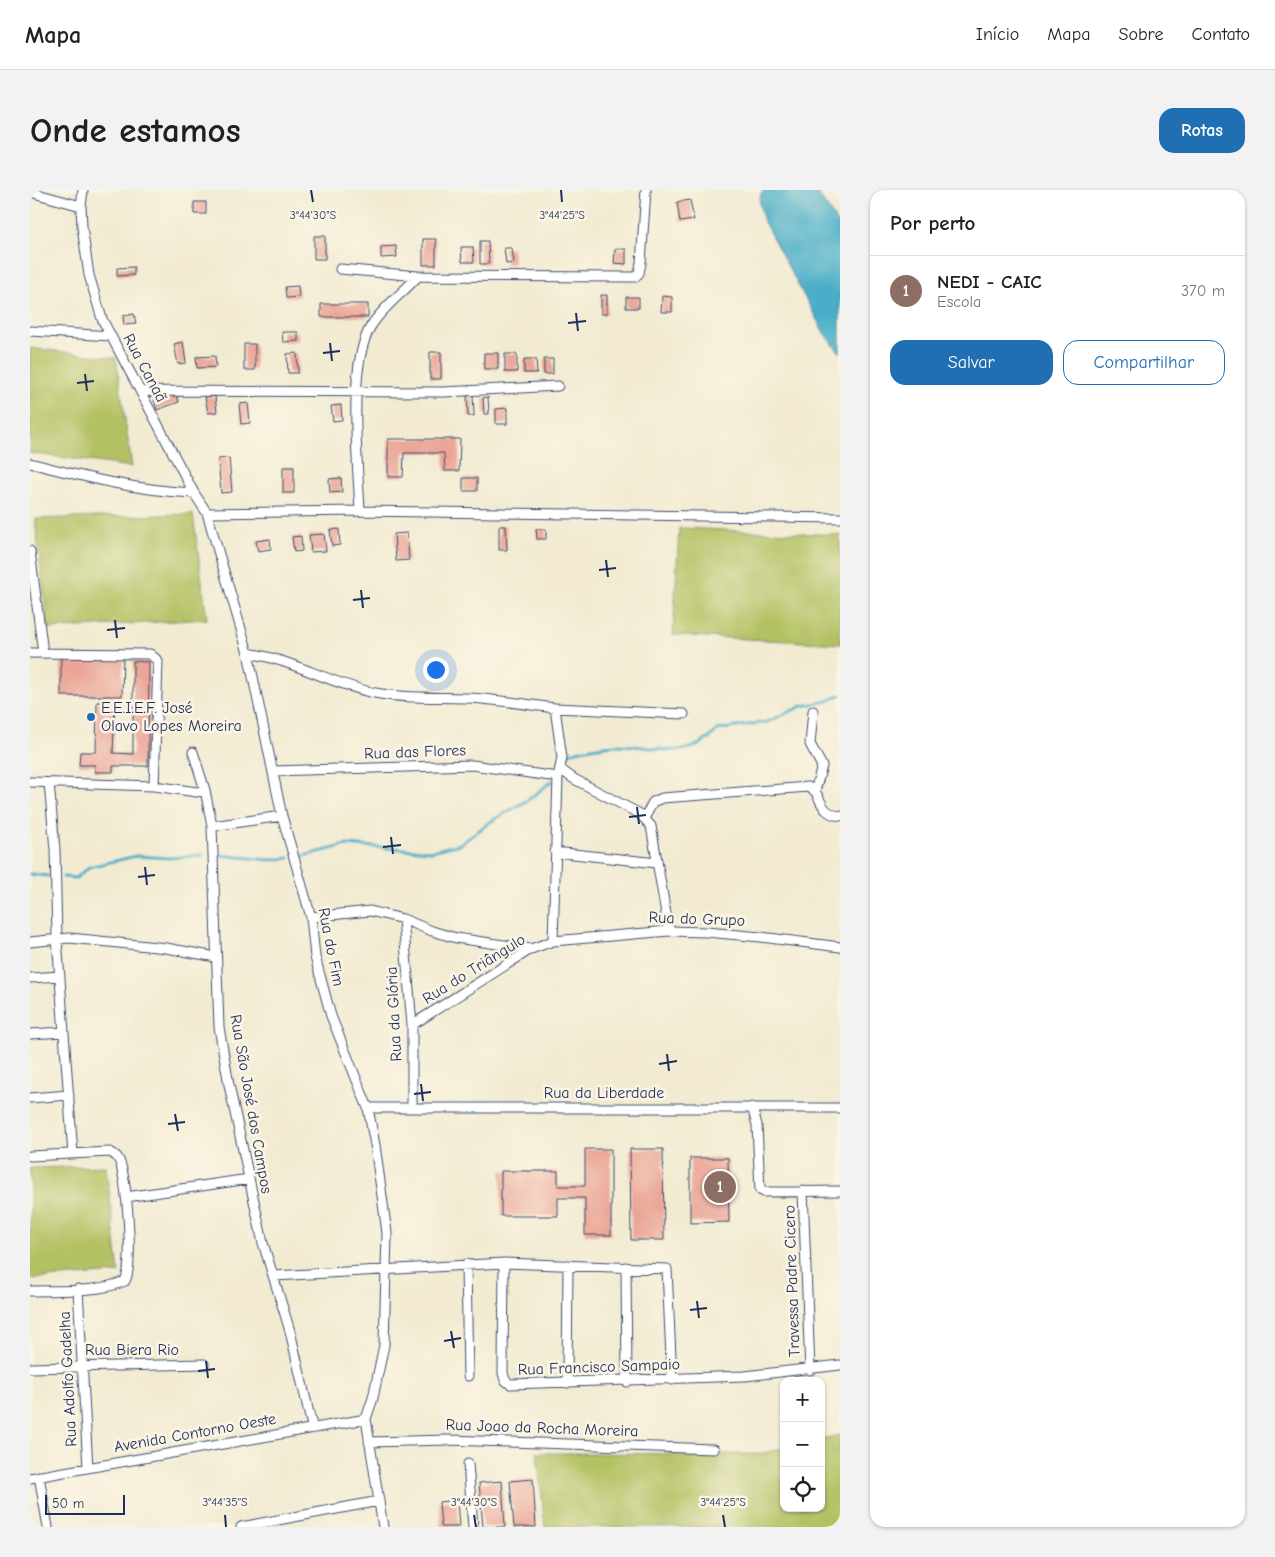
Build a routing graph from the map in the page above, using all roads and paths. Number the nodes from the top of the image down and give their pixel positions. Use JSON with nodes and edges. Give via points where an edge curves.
{"nodes":[{"id":1,"x":83,"y":190,"type":"edge"},
{"id":2,"x":646,"y":190,"type":"edge"},
{"id":3,"x":30,"y":192,"type":"edge"},
{"id":4,"x":81,"y":206,"type":"junction"},
{"id":5,"x":340,"y":269,"type":"dead end"},
{"id":6,"x":418,"y":276,"type":"junction"},
{"id":7,"x":30,"y":331,"type":"edge"},
{"id":8,"x":111,"y":336,"type":"junction"},
{"id":9,"x":558,"y":386,"type":"dead end"},
{"id":10,"x":141,"y":391,"type":"junction"},
{"id":11,"x":356,"y":391,"type":"junction"},
{"id":12,"x":30,"y":463,"type":"edge"},
{"id":13,"x":194,"y":493,"type":"junction"},
{"id":14,"x":360,"y":511,"type":"junction"},
{"id":15,"x":207,"y":513,"type":"junction"},
{"id":16,"x":840,"y":518,"type":"edge"},
{"id":17,"x":30,"y":551,"type":"edge"},
{"id":18,"x":30,"y":653,"type":"edge"},
{"id":19,"x":43,"y":653,"type":"junction"},
{"id":20,"x":248,"y":653,"type":"junction"},
{"id":21,"x":555,"y":708,"type":"junction"},
{"id":22,"x":813,"y":711,"type":"dead end"},
{"id":23,"x":684,"y":714,"type":"dead end"},
{"id":24,"x":193,"y":752,"type":"dead end"},
{"id":25,"x":273,"y":771,"type":"junction"},
{"id":26,"x":559,"y":773,"type":"junction"},
{"id":27,"x":30,"y":782,"type":"edge"},
{"id":28,"x":50,"y":783,"type":"junction"},
{"id":29,"x":154,"y":786,"type":"junction"},
{"id":30,"x":205,"y":790,"type":"junction"},
{"id":31,"x":815,"y":791,"type":"junction"},
{"id":32,"x":282,"y":816,"type":"junction"},
{"id":33,"x":840,"y":816,"type":"edge"},
{"id":34,"x":645,"y":817,"type":"junction"},
{"id":35,"x":212,"y":826,"type":"junction"},
{"id":36,"x":555,"y":852,"type":"junction"},
{"id":37,"x":657,"y":863,"type":"junction"},
{"id":38,"x":311,"y":918,"type":"junction"},
{"id":39,"x":403,"y":919,"type":"junction"},
{"id":40,"x":669,"y":931,"type":"junction"},
{"id":41,"x":58,"y":939,"type":"junction"},
{"id":42,"x":553,"y":941,"type":"junction"},
{"id":43,"x":30,"y":942,"type":"edge"},
{"id":44,"x":840,"y":947,"type":"edge"},
{"id":45,"x":531,"y":949,"type":"junction"},
{"id":46,"x":216,"y":957,"type":"junction"},
{"id":47,"x":60,"y":976,"type":"junction"},
{"id":48,"x":30,"y":978,"type":"edge"},
{"id":49,"x":412,"y":1025,"type":"junction"},
{"id":50,"x":64,"y":1032,"type":"junction"},
{"id":51,"x":30,"y":1034,"type":"edge"},
{"id":52,"x":69,"y":1095,"type":"junction"},
{"id":53,"x":30,"y":1098,"type":"edge"},
{"id":54,"x":368,"y":1108,"type":"junction"},
{"id":55,"x":412,"y":1108,"type":"junction"},
{"id":56,"x":752,"y":1108,"type":"junction"},
{"id":57,"x":840,"y":1108,"type":"edge"},
{"id":58,"x":73,"y":1154,"type":"junction"},
{"id":59,"x":30,"y":1156,"type":"edge"},
{"id":60,"x":249,"y":1179,"type":"junction"},
{"id":61,"x":804,"y":1191,"type":"junction"},
{"id":62,"x":840,"y":1191,"type":"edge"},
{"id":63,"x":126,"y":1197,"type":"junction"},
{"id":64,"x":504,"y":1263,"type":"junction"},
{"id":65,"x":466,"y":1264,"type":"junction"},
{"id":66,"x":568,"y":1265,"type":"junction"},
{"id":67,"x":626,"y":1267,"type":"junction"},
{"id":68,"x":386,"y":1270,"type":"junction"},
{"id":69,"x":274,"y":1276,"type":"junction"},
{"id":70,"x":78,"y":1289,"type":"junction"},
{"id":71,"x":30,"y":1291,"type":"edge"},
{"id":72,"x":204,"y":1364,"type":"dead end"},
{"id":73,"x":81,"y":1365,"type":"junction"},
{"id":74,"x":840,"y":1365,"type":"edge"},
{"id":75,"x":30,"y":1368,"type":"edge"},
{"id":76,"x":810,"y":1370,"type":"junction"},
{"id":77,"x":468,"y":1376,"type":"dead end"},
{"id":78,"x":672,"y":1380,"type":"junction"},
{"id":79,"x":627,"y":1382,"type":"junction"},
{"id":80,"x":567,"y":1383,"type":"junction"},
{"id":81,"x":366,"y":1418,"type":"junction"},
{"id":82,"x":312,"y":1426,"type":"junction"},
{"id":83,"x":369,"y":1442,"type":"junction"},
{"id":84,"x":714,"y":1449,"type":"dead end"},
{"id":85,"x":468,"y":1464,"type":"dead end"},
{"id":86,"x":88,"y":1468,"type":"junction"},
{"id":87,"x":34,"y":1477,"type":"edge"},
{"id":88,"x":379,"y":1501,"type":"junction"},
{"id":89,"x":48,"y":1527,"type":"edge"},
{"id":90,"x":241,"y":1527,"type":"edge"},
{"id":91,"x":383,"y":1527,"type":"edge"},
{"id":92,"x":473,"y":1527,"type":"edge"}],
"edges":[{"from":1,"to":4,"type":"street","name":"Rua Canaã"},
{"from":2,"to":6,"type":"street","via":[[641,263],[639,274],[634,277]]},
{"from":3,"to":4,"type":"street"},
{"from":4,"to":8,"type":"street","name":"Rua Canaã","via":[[89,275]]},
{"from":5,"to":6,"type":"street"},
{"from":6,"to":11,"type":"street","via":[[370,328]]},
{"from":7,"to":8,"type":"street"},
{"from":8,"to":10,"type":"street","name":"Rua Canaã"},
{"from":9,"to":11,"type":"street","via":[[444,392]]},
{"from":10,"to":11,"type":"street"},
{"from":10,"to":13,"type":"street","name":"Rua Canaã"},
{"from":11,"to":14,"type":"street"},
{"from":12,"to":13,"type":"street","via":[[146,488]]},
{"from":13,"to":15,"type":"street","name":"Rua Canaã"},
{"from":14,"to":15,"type":"street"},
{"from":14,"to":16,"type":"street"},
{"from":15,"to":20,"type":"street","name":"Rua do Fim"},
{"from":17,"to":19,"type":"street"},
{"from":18,"to":19,"type":"street"},
{"from":19,"to":29,"type":"street","via":[[150,654],[155,657],[158,661]]},
{"from":20,"to":21,"type":"street","via":[[277,658],[348,687],[378,694],[428,699],[481,699]]},
{"from":20,"to":25,"type":"street","name":"Rua do Fim"},
{"from":21,"to":23,"type":"street"},
{"from":21,"to":26,"type":"street","via":[[562,758]]},
{"from":22,"to":31,"type":"street","via":[[810,744],[822,766]]},
{"from":24,"to":30,"type":"street","name":"Rua São José dos Campos"},
{"from":25,"to":26,"type":"street","name":"Rua das Flores","via":[[472,765]]},
{"from":25,"to":32,"type":"street","name":"Rua do Fim"},
{"from":26,"to":34,"type":"street"},
{"from":26,"to":36,"type":"street"},
{"from":27,"to":28,"type":"street"},
{"from":28,"to":29,"type":"street"},
{"from":28,"to":41,"type":"street"},
{"from":29,"to":30,"type":"street","via":[[197,792]]},
{"from":30,"to":35,"type":"street","name":"Rua São José dos Campos"},
{"from":31,"to":33,"type":"street","via":[[823,809]]},
{"from":31,"to":34,"type":"street","via":[[808,787],[662,798],[653,802]]},
{"from":32,"to":35,"type":"street"},
{"from":32,"to":38,"type":"street","name":"Rua do Fim"},
{"from":34,"to":37,"type":"street","via":[[651,826]]},
{"from":35,"to":46,"type":"street","name":"Rua São José dos Campos"},
{"from":36,"to":37,"type":"street"},
{"from":36,"to":42,"type":"street"},
{"from":37,"to":40,"type":"street"},
{"from":38,"to":39,"type":"street","via":[[370,911]]},
{"from":38,"to":54,"type":"street","name":"Rua do Fim","via":[[315,956],[331,1016]]},
{"from":39,"to":45,"type":"street","via":[[456,938]]},
{"from":39,"to":49,"type":"street","name":"Rua da Glória"},
{"from":40,"to":42,"type":"street","name":"Rua do Grupo"},
{"from":40,"to":44,"type":"street","name":"Rua do Grupo","via":[[761,937]]},
{"from":41,"to":43,"type":"street"},
{"from":41,"to":46,"type":"street","via":[[99,941]]},
{"from":41,"to":47,"type":"street"},
{"from":42,"to":45,"type":"street","name":"Rua do Triângulo"},
{"from":45,"to":49,"type":"street","name":"Rua do Triângulo"},
{"from":46,"to":60,"type":"street","name":"Rua São José dos Campos","via":[[219,1027]]},
{"from":47,"to":48,"type":"street"},
{"from":47,"to":50,"type":"street"},
{"from":49,"to":55,"type":"street","name":"Rua da Glória"},
{"from":50,"to":51,"type":"street"},
{"from":50,"to":52,"type":"street"},
{"from":52,"to":53,"type":"street"},
{"from":52,"to":58,"type":"street"},
{"from":54,"to":55,"type":"street","name":"Rua da Liberdade"},
{"from":54,"to":68,"type":"street","name":"Rua do Fim","via":[[387,1233]]},
{"from":55,"to":56,"type":"street","name":"Rua da Liberdade"},
{"from":56,"to":57,"type":"street","name":"Rua da Liberdade"},
{"from":56,"to":61,"type":"street","via":[[757,1125],[760,1190]]},
{"from":58,"to":59,"type":"street"},
{"from":58,"to":63,"type":"street","via":[[110,1152],[118,1158]]},
{"from":60,"to":63,"type":"street"},
{"from":60,"to":69,"type":"street","name":"Rua São José dos Campos"},
{"from":61,"to":62,"type":"street"},
{"from":61,"to":76,"type":"street","name":"Travessa Padre Cicero"},
{"from":63,"to":70,"type":"street","via":[[130,1266],[125,1281]]},
{"from":64,"to":65,"type":"street"},
{"from":64,"to":66,"type":"street"},
{"from":64,"to":80,"type":"street","name":"Rua Francisco Sampaio","via":[[505,1380],[510,1384]]},
{"from":65,"to":68,"type":"street"},
{"from":65,"to":77,"type":"street"},
{"from":66,"to":67,"type":"street"},
{"from":66,"to":80,"type":"street"},
{"from":67,"to":78,"type":"street","via":[[667,1269]]},
{"from":67,"to":79,"type":"street"},
{"from":68,"to":69,"type":"street"},
{"from":68,"to":81,"type":"street","name":"Rua do Fim","via":[[384,1344]]},
{"from":69,"to":82,"type":"street","name":"Rua São José dos Campos"},
{"from":70,"to":71,"type":"street"},
{"from":70,"to":73,"type":"street","name":"Rua Adolfo Gadelha"},
{"from":72,"to":73,"type":"street","name":"Rua Biera Rio"},
{"from":73,"to":75,"type":"street","name":"Rua Biera Rio"},
{"from":73,"to":86,"type":"street","name":"Rua Adolfo Gadelha"},
{"from":74,"to":76,"type":"street","name":"Rua Francisco Sampaio"},
{"from":76,"to":78,"type":"street","name":"Rua Francisco Sampaio"},
{"from":78,"to":79,"type":"street","name":"Rua Francisco Sampaio"},
{"from":79,"to":80,"type":"street","name":"Rua Francisco Sampaio"},
{"from":81,"to":82,"type":"street","name":"Avenida Contorno Oeste"},
{"from":81,"to":83,"type":"street"},
{"from":82,"to":86,"type":"street","name":"Avenida Contorno Oeste"},
{"from":83,"to":84,"type":"street","name":"Rua Joao da Rocha Moreira","via":[[448,1440]]},
{"from":83,"to":88,"type":"street"},
{"from":85,"to":92,"type":"street"},
{"from":86,"to":87,"type":"street","name":"Avenida Contorno Oeste"},
{"from":87,"to":89,"type":"street"},
{"from":88,"to":90,"type":"street"},
{"from":88,"to":91,"type":"street"}]}
